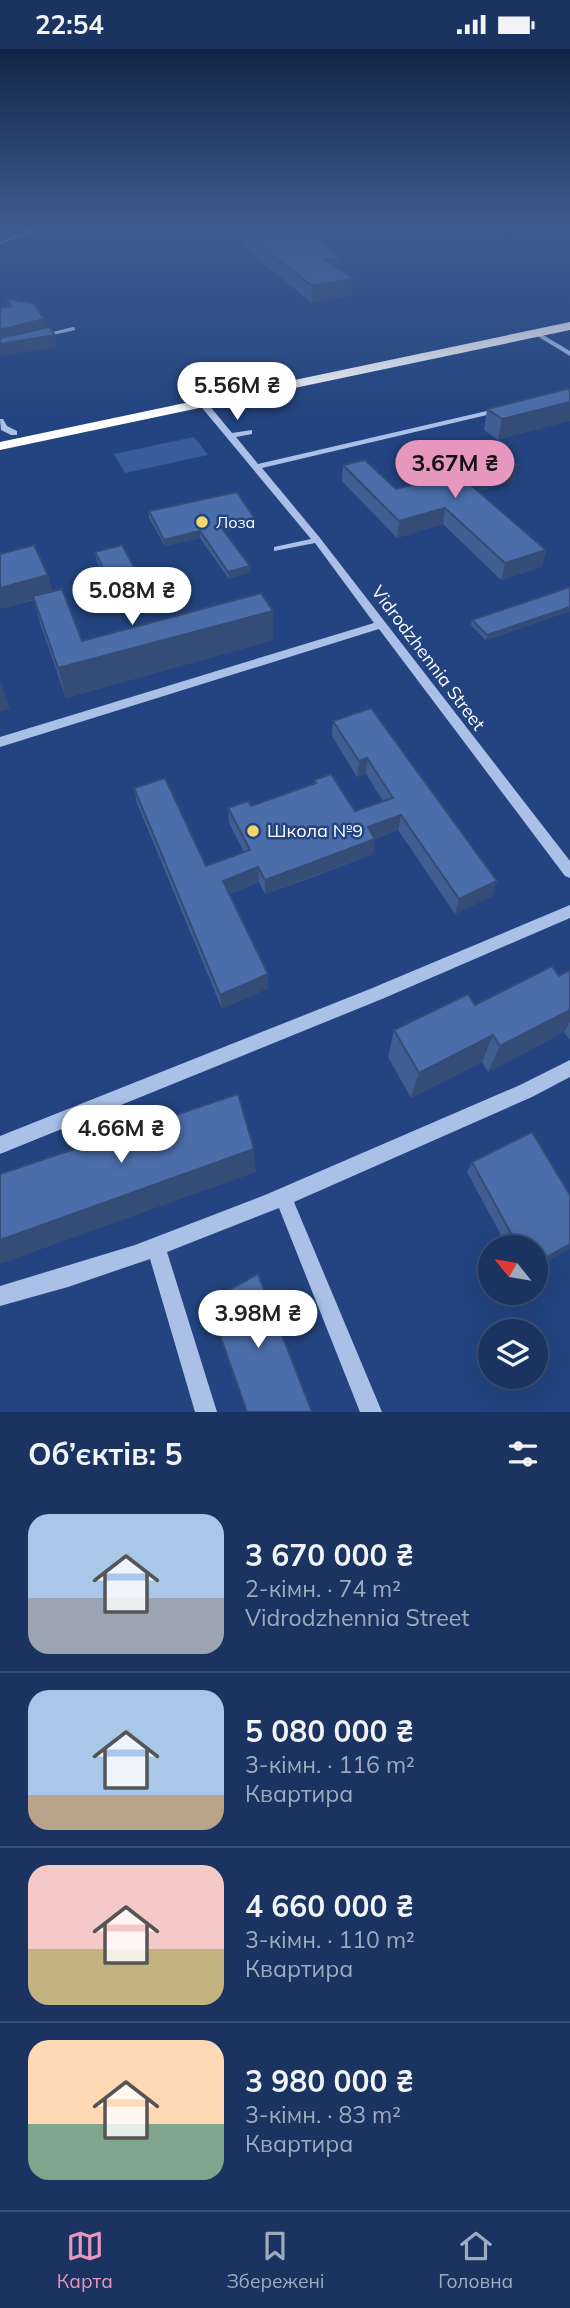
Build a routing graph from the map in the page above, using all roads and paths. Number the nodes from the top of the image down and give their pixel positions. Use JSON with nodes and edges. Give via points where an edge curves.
{"nodes":[{"id":1,"x":570,"y":318,"type":"edge"},
{"id":2,"x":570,"y":326,"type":"edge"},
{"id":3,"x":73,"y":328,"type":"dead end"},
{"id":4,"x":536,"y":333,"type":"junction"},
{"id":5,"x":29,"y":339,"type":"edge"},
{"id":6,"x":570,"y":354,"type":"edge"},
{"id":7,"x":199,"y":399,"type":"junction"},
{"id":8,"x":518,"y":405,"type":"edge"},
{"id":9,"x":0,"y":421,"type":"edge"},
{"id":10,"x":248,"y":432,"type":"dead end"},
{"id":11,"x":7,"y":435,"type":"edge"},
{"id":12,"x":230,"y":436,"type":"junction"},
{"id":13,"x":0,"y":446,"type":"edge"},
{"id":14,"x":256,"y":467,"type":"junction"},
{"id":15,"x":317,"y":540,"type":"junction"},
{"id":16,"x":277,"y":549,"type":"dead end"},
{"id":17,"x":380,"y":625,"type":"junction"},
{"id":18,"x":0,"y":741,"type":"edge"},
{"id":19,"x":570,"y":872,"type":"edge"},
{"id":20,"x":570,"y":911,"type":"edge"},
{"id":21,"x":570,"y":1068,"type":"edge"},
{"id":22,"x":0,"y":1145,"type":"edge"},
{"id":23,"x":283,"y":1196,"type":"junction"},
{"id":24,"x":156,"y":1246,"type":"junction"},
{"id":25,"x":0,"y":1296,"type":"edge"},
{"id":26,"x":206,"y":1412,"type":"edge"},
{"id":27,"x":371,"y":1412,"type":"edge"}],
"edges":[{"from":1,"to":7,"type":"highway"},
{"from":2,"to":4,"type":"highway"},
{"from":3,"to":5,"type":"street"},
{"from":4,"to":6,"type":"street"},
{"from":4,"to":7,"type":"highway"},
{"from":7,"to":11,"type":"highway"},
{"from":7,"to":12,"type":"street","name":"Vidrodzhennia Street"},
{"from":7,"to":13,"type":"highway"},
{"from":8,"to":14,"type":"street"},
{"from":9,"to":11,"type":"street"},
{"from":10,"to":12,"type":"street"},
{"from":12,"to":14,"type":"street","name":"Vidrodzhennia Street"},
{"from":14,"to":15,"type":"street","name":"Vidrodzhennia Street"},
{"from":15,"to":16,"type":"street"},
{"from":15,"to":17,"type":"street","name":"Vidrodzhennia Street"},
{"from":17,"to":18,"type":"street"},
{"from":17,"to":19,"type":"street","name":"Vidrodzhennia Street"},
{"from":20,"to":22,"type":"street"},
{"from":21,"to":23,"type":"street"},
{"from":23,"to":24,"type":"street"},
{"from":23,"to":27,"type":"street"},
{"from":24,"to":25,"type":"street"},
{"from":24,"to":26,"type":"street"}]}
